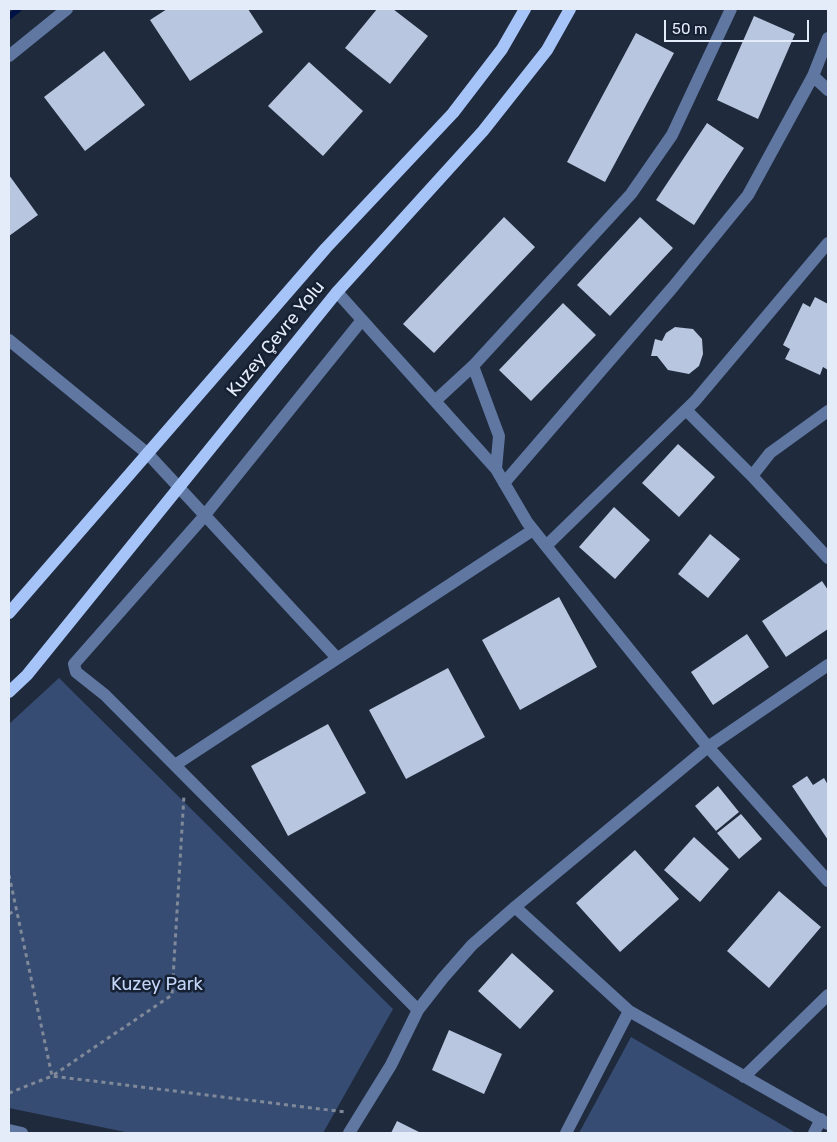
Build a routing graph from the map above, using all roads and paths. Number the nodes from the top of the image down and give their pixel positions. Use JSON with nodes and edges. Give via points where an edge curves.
{"nodes":[{"id":1,"x":67,"y":9,"type":"edge"},
{"id":2,"x":526,"y":9,"type":"edge"},
{"id":3,"x":570,"y":9,"type":"edge"},
{"id":4,"x":731,"y":9,"type":"edge"},
{"id":5,"x":828,"y":38,"type":"edge"},
{"id":6,"x":9,"y":56,"type":"edge"},
{"id":7,"x":813,"y":76,"type":"junction"},
{"id":8,"x":828,"y":90,"type":"edge"},
{"id":9,"x":828,"y":243,"type":"edge"},
{"id":10,"x":337,"y":292,"type":"junction"},
{"id":11,"x":362,"y":320,"type":"junction"},
{"id":12,"x":9,"y":340,"type":"edge"},
{"id":13,"x":473,"y":366,"type":"junction"},
{"id":14,"x":435,"y":401,"type":"junction"},
{"id":15,"x":686,"y":410,"type":"junction"},
{"id":16,"x":828,"y":411,"type":"edge"},
{"id":17,"x":148,"y":454,"type":"junction"},
{"id":18,"x":496,"y":469,"type":"junction"},
{"id":19,"x":752,"y":476,"type":"junction"},
{"id":20,"x":504,"y":483,"type":"junction"},
{"id":21,"x":180,"y":486,"type":"junction"},
{"id":22,"x":206,"y":514,"type":"junction"},
{"id":23,"x":533,"y":530,"type":"junction"},
{"id":24,"x":546,"y":546,"type":"junction"},
{"id":25,"x":828,"y":558,"type":"edge"},
{"id":26,"x":9,"y":613,"type":"edge"},
{"id":27,"x":337,"y":658,"type":"junction"},
{"id":28,"x":828,"y":665,"type":"edge"},
{"id":29,"x":9,"y":692,"type":"edge"},
{"id":30,"x":708,"y":747,"type":"junction"},
{"id":31,"x":175,"y":764,"type":"junction"},
{"id":32,"x":185,"y":775,"type":"junction"},
{"id":33,"x":9,"y":874,"type":"edge"},
{"id":34,"x":828,"y":881,"type":"edge"},
{"id":35,"x":515,"y":907,"type":"junction"},
{"id":36,"x":16,"y":910,"type":"junction"},
{"id":37,"x":9,"y":914,"type":"edge"},
{"id":38,"x":828,"y":995,"type":"edge"},
{"id":39,"x":418,"y":1010,"type":"junction"},
{"id":40,"x":629,"y":1011,"type":"junction"},
{"id":41,"x":52,"y":1076,"type":"junction"},
{"id":42,"x":744,"y":1077,"type":"junction"},
{"id":43,"x":9,"y":1093,"type":"edge"},
{"id":44,"x":361,"y":1114,"type":"junction"},
{"id":45,"x":824,"y":1121,"type":"edge"},
{"id":46,"x":9,"y":1130,"type":"edge"},
{"id":47,"x":22,"y":1133,"type":"edge"},
{"id":48,"x":349,"y":1133,"type":"edge"},
{"id":49,"x":566,"y":1133,"type":"edge"},
{"id":50,"x":814,"y":1133,"type":"edge"}],
"edges":[{"from":1,"to":6,"type":"street"},
{"from":2,"to":17,"type":"main road","name":"Kuzey Çevre Yolu","via":[[502,49],[453,113],[326,248]]},
{"from":3,"to":10,"type":"main road","name":"Kuzey Çevre Yolu","via":[[547,50],[483,131]]},
{"from":4,"to":13,"type":"street","via":[[672,136],[630,194]]},
{"from":5,"to":7,"type":"street"},
{"from":7,"to":8,"type":"street"},
{"from":7,"to":20,"type":"street","via":[[748,195],[674,287]]},
{"from":9,"to":15,"type":"street"},
{"from":10,"to":11,"type":"street"},
{"from":10,"to":21,"type":"main road","name":"Kuzey Çevre Yolu"},
{"from":11,"to":14,"type":"street"},
{"from":11,"to":22,"type":"street"},
{"from":12,"to":17,"type":"street"},
{"from":13,"to":14,"type":"street"},
{"from":13,"to":18,"type":"street","via":[[499,436]]},
{"from":14,"to":18,"type":"street"},
{"from":15,"to":19,"type":"street"},
{"from":15,"to":24,"type":"street"},
{"from":16,"to":19,"type":"street","via":[[770,453]]},
{"from":17,"to":21,"type":"street"},
{"from":17,"to":26,"type":"main road","name":"Kuzey Çevre Yolu"},
{"from":18,"to":20,"type":"street"},
{"from":19,"to":25,"type":"street"},
{"from":20,"to":23,"type":"street"},
{"from":21,"to":22,"type":"street"},
{"from":21,"to":29,"type":"main road","name":"Kuzey Çevre Yolu","via":[[27,675]]},
{"from":22,"to":27,"type":"street"},
{"from":22,"to":31,"type":"street","via":[[74,664],[76,672],[105,695]]},
{"from":23,"to":24,"type":"street"},
{"from":23,"to":27,"type":"street"},
{"from":24,"to":30,"type":"street"},
{"from":27,"to":31,"type":"street"},
{"from":28,"to":30,"type":"street"},
{"from":30,"to":34,"type":"street"},
{"from":30,"to":35,"type":"street"},
{"from":31,"to":32,"type":"street"},
{"from":32,"to":39,"type":"street"},
{"from":32,"to":41,"type":"path","via":[[172,995]]},
{"from":33,"to":36,"type":"path"},
{"from":35,"to":39,"type":"street","via":[[472,945]]},
{"from":35,"to":40,"type":"street"},
{"from":36,"to":37,"type":"path"},
{"from":36,"to":41,"type":"path"},
{"from":38,"to":42,"type":"street"},
{"from":39,"to":44,"type":"street"},
{"from":40,"to":42,"type":"street"},
{"from":40,"to":49,"type":"street"},
{"from":41,"to":43,"type":"path"},
{"from":41,"to":44,"type":"path"},
{"from":42,"to":45,"type":"street"},
{"from":44,"to":48,"type":"street"},
{"from":45,"to":50,"type":"street"},
{"from":46,"to":47,"type":"street"}]}
